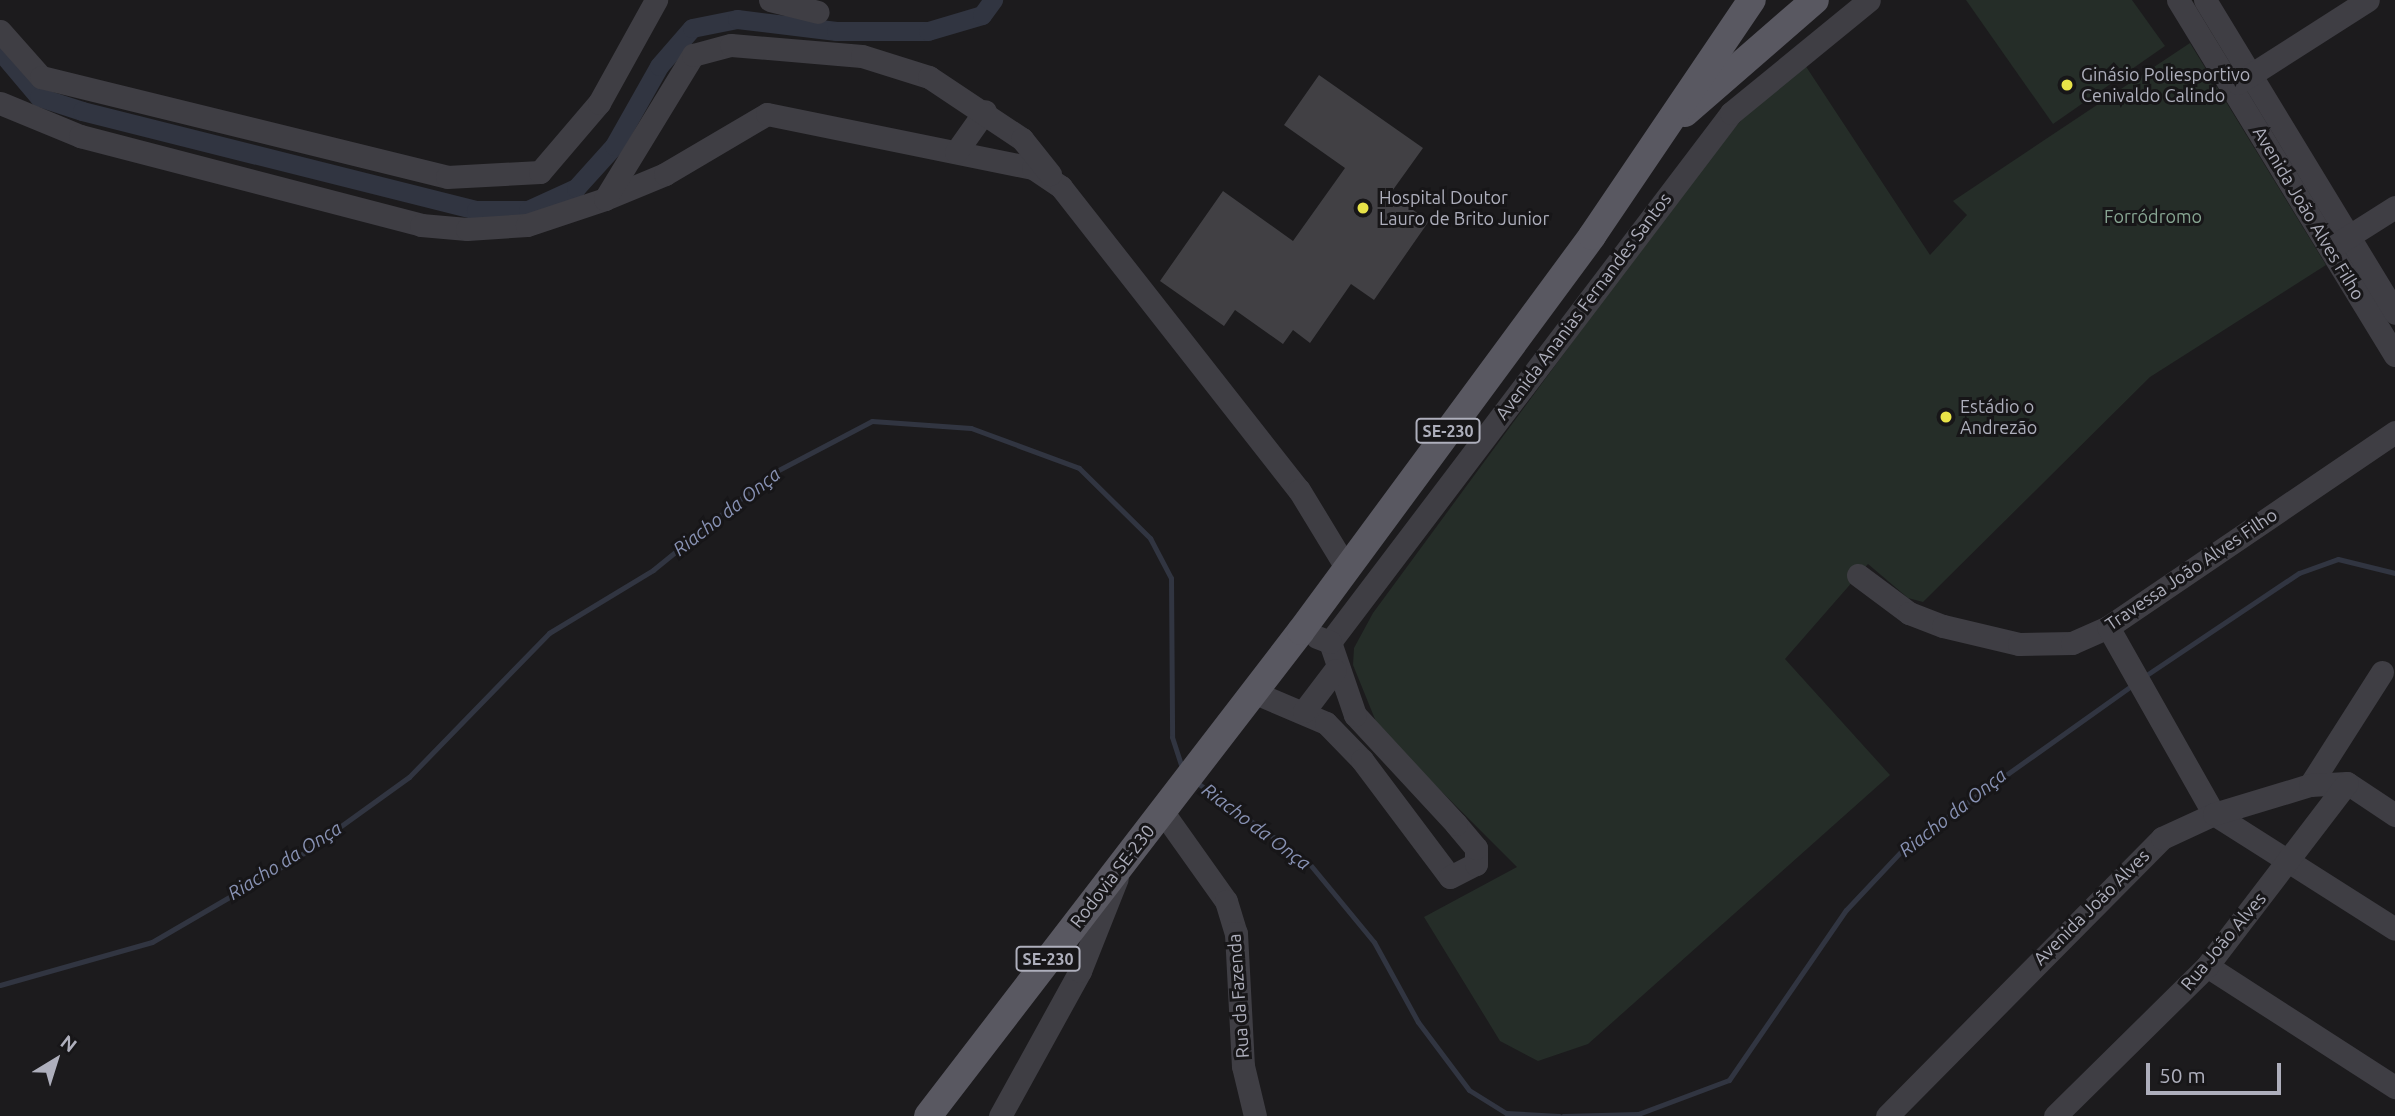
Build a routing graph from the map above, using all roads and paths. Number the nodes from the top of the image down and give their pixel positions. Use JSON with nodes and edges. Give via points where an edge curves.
{"nodes":[{"id":1,"x":656,"y":0,"type":"edge"},
{"id":2,"x":770,"y":0,"type":"edge"},
{"id":3,"x":1752,"y":0,"type":"edge"},
{"id":4,"x":1815,"y":0,"type":"edge"},
{"id":5,"x":1869,"y":0,"type":"edge"},
{"id":6,"x":2178,"y":0,"type":"edge"},
{"id":7,"x":2205,"y":0,"type":"edge"},
{"id":8,"x":2368,"y":0,"type":"edge"},
{"id":9,"x":818,"y":12,"type":"dead end"},
{"id":10,"x":0,"y":31,"type":"edge"},
{"id":11,"x":2241,"y":81,"type":"junction"},
{"id":12,"x":1718,"y":87,"type":"junction"},
{"id":13,"x":0,"y":103,"type":"edge"},
{"id":14,"x":985,"y":111,"type":"junction"},
{"id":15,"x":1731,"y":113,"type":"junction"},
{"id":16,"x":1666,"y":128,"type":"junction"},
{"id":17,"x":956,"y":152,"type":"junction"},
{"id":18,"x":1061,"y":187,"type":"junction"},
{"id":19,"x":605,"y":199,"type":"junction"},
{"id":20,"x":2395,"y":207,"type":"edge"},
{"id":21,"x":2339,"y":242,"type":"junction"},
{"id":22,"x":2395,"y":313,"type":"edge"},
{"id":23,"x":2395,"y":355,"type":"edge"},
{"id":24,"x":2395,"y":432,"type":"edge"},
{"id":25,"x":1347,"y":569,"type":"junction"},
{"id":26,"x":1858,"y":575,"type":"dead end"},
{"id":27,"x":2108,"y":627,"type":"junction"},
{"id":28,"x":1301,"y":631,"type":"junction"},
{"id":29,"x":1330,"y":642,"type":"junction"},
{"id":30,"x":1335,"y":670,"type":"junction"},
{"id":31,"x":2382,"y":672,"type":"dead end"},
{"id":32,"x":1253,"y":692,"type":"junction"},
{"id":33,"x":1304,"y":711,"type":"junction"},
{"id":34,"x":2347,"y":783,"type":"junction"},
{"id":35,"x":2310,"y":785,"type":"junction"},
{"id":36,"x":1165,"y":806,"type":"junction"},
{"id":37,"x":2214,"y":814,"type":"junction"},
{"id":38,"x":2395,"y":815,"type":"edge"},
{"id":39,"x":2289,"y":860,"type":"junction"},
{"id":40,"x":1123,"y":862,"type":"junction"},
{"id":41,"x":2395,"y":929,"type":"edge"},
{"id":42,"x":2207,"y":965,"type":"junction"},
{"id":43,"x":2395,"y":1087,"type":"edge"},
{"id":44,"x":928,"y":1116,"type":"edge"},
{"id":45,"x":1000,"y":1116,"type":"edge"},
{"id":46,"x":1255,"y":1116,"type":"edge"},
{"id":47,"x":1886,"y":1116,"type":"edge"},
{"id":48,"x":2055,"y":1116,"type":"edge"}],
"edges":[{"from":1,"to":10,"type":"street","via":[[599,103],[540,172],[447,177],[41,77]]},
{"from":2,"to":9,"type":"street"},
{"from":3,"to":16,"type":"main road","number":"SE-230"},
{"from":4,"to":12,"type":"main road","number":"SE-230"},
{"from":5,"to":15,"type":"street","name":"Avenida Ananias Fernandes Santos"},
{"from":6,"to":11,"type":"street","name":"Avenida João Alves Filho"},
{"from":7,"to":11,"type":"street","name":"Avenida João Alves Filho"},
{"from":8,"to":11,"type":"street"},
{"from":11,"to":21,"type":"street","name":"Avenida João Alves Filho"},
{"from":12,"to":15,"type":"street"},
{"from":12,"to":16,"type":"main road","number":"SE-230"},
{"from":13,"to":19,"type":"street","via":[[58,129],[421,225],[527,225]]},
{"from":14,"to":17,"type":"street"},
{"from":14,"to":18,"type":"street","via":[[1022,139]]},
{"from":14,"to":19,"type":"street","via":[[929,77],[862,56],[708,48],[675,78]]},
{"from":15,"to":29,"type":"street","name":"Avenida Ananias Fernandes Santos"},
{"from":16,"to":25,"type":"main road","number":"SE-230"},
{"from":17,"to":18,"type":"street","via":[[1033,168]]},
{"from":17,"to":19,"type":"street","via":[[767,114],[665,174]]},
{"from":18,"to":25,"type":"street","via":[[1299,490]]},
{"from":20,"to":21,"type":"street"},
{"from":21,"to":22,"type":"street","name":"Avenida João Alves Filho"},
{"from":21,"to":23,"type":"street","name":"Avenida João Alves Filho"},
{"from":24,"to":27,"type":"street","name":"Travessa João Alves Filho"},
{"from":25,"to":28,"type":"main road","number":"SE-230"},
{"from":26,"to":27,"type":"street","name":"Travessa João Alves Filho","via":[[1909,613],[2019,644],[2072,643]]},
{"from":27,"to":37,"type":"street"},
{"from":28,"to":29,"type":"street"},
{"from":28,"to":32,"type":"main road","number":"SE-230"},
{"from":29,"to":30,"type":"street"},
{"from":30,"to":33,"type":"street"},
{"from":30,"to":33,"type":"street","via":[[1355,715],[1476,848],[1476,864],[1457,876],[1443,872],[1362,760]]},
{"from":31,"to":35,"type":"street"},
{"from":32,"to":33,"type":"street"},
{"from":32,"to":36,"type":"main road","number":"SE-230"},
{"from":34,"to":35,"type":"street","name":"Avenida João Alves"},
{"from":34,"to":38,"type":"street"},
{"from":34,"to":39,"type":"street","name":"Rua João Alves"},
{"from":35,"to":37,"type":"street","name":"Avenida João Alves"},
{"from":36,"to":40,"type":"main road","name":"Rodovia SE-230","number":"SE-230"},
{"from":36,"to":46,"type":"street","name":"Rua da Fazenda","via":[[1226,901],[1236,933],[1243,1066]]},
{"from":37,"to":39,"type":"street"},
{"from":37,"to":47,"type":"street","name":"Avenida João Alves","via":[[2162,838],[2135,860]]},
{"from":39,"to":41,"type":"street"},
{"from":39,"to":42,"type":"street","name":"Rua João Alves"},
{"from":40,"to":44,"type":"main road","name":"Rodovia SE-230","number":"SE-230"},
{"from":40,"to":45,"type":"street","via":[[1080,971]]},
{"from":42,"to":43,"type":"street"},
{"from":42,"to":48,"type":"street","name":"Rua João Alves"}]}
